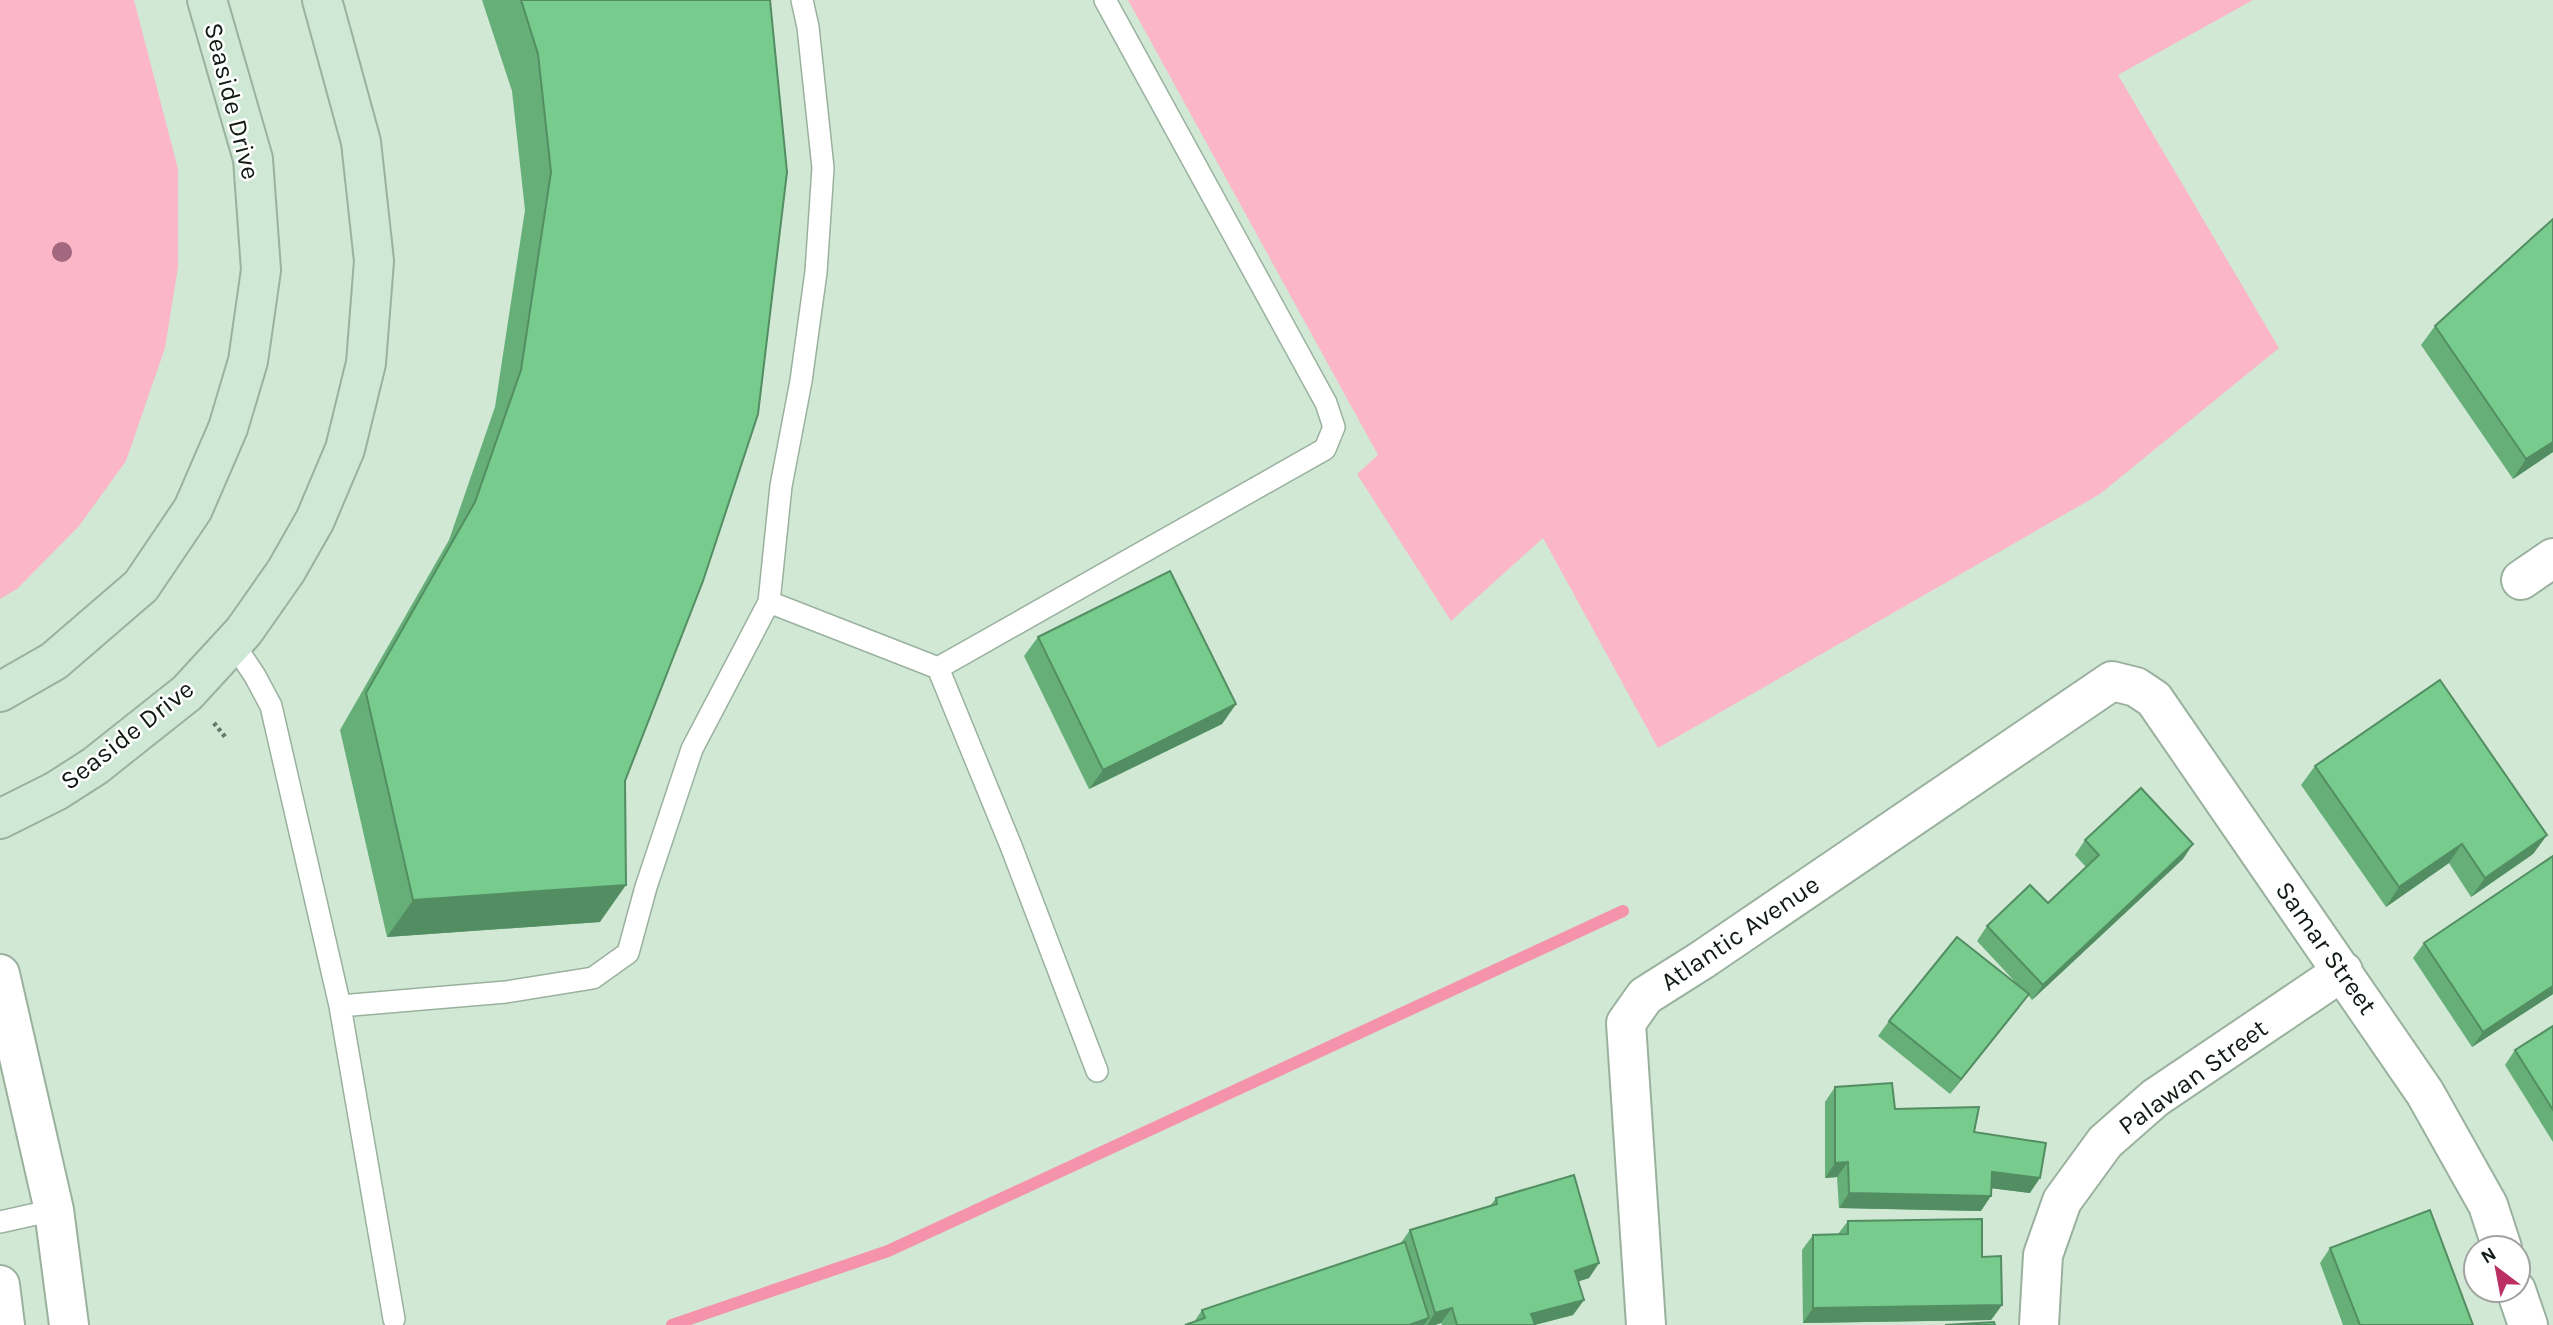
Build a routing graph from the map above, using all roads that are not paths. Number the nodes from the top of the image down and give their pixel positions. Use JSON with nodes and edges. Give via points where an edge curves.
{"nodes":[{"id":1,"x":206,"y":0,"type":"edge"},
{"id":2,"x":322,"y":0,"type":"edge"},
{"id":3,"x":802,"y":0,"type":"edge"},
{"id":4,"x":1105,"y":0,"type":"edge"},
{"id":5,"x":2553,"y":558,"type":"edge"},
{"id":6,"x":2521,"y":580,"type":"dead end"},
{"id":7,"x":769,"y":602,"type":"junction"},
{"id":8,"x":233,"y":643,"type":"junction"},
{"id":9,"x":938,"y":668,"type":"junction"},
{"id":10,"x":2112,"y":681,"type":"joint"},
{"id":11,"x":0,"y":692,"type":"edge"},
{"id":12,"x":0,"y":819,"type":"edge"},
{"id":13,"x":2343,"y":971,"type":"junction"},
{"id":14,"x":0,"y":974,"type":"edge"},
{"id":15,"x":340,"y":1006,"type":"junction"},
{"id":16,"x":1097,"y":1071,"type":"dead end"},
{"id":17,"x":54,"y":1210,"type":"junction"},
{"id":18,"x":0,"y":1222,"type":"edge"},
{"id":19,"x":2497,"y":1234,"type":"edge"},
{"id":20,"x":0,"y":1285,"type":"edge"},
{"id":21,"x":2521,"y":1304,"type":"edge"},
{"id":22,"x":394,"y":1320,"type":"dead end"},
{"id":23,"x":5,"y":1325,"type":"edge"},
{"id":24,"x":69,"y":1325,"type":"edge"},
{"id":25,"x":1646,"y":1325,"type":"edge"},
{"id":26,"x":2039,"y":1325,"type":"edge"},
{"id":27,"x":2528,"y":1325,"type":"edge"}],
"edges":[{"from":1,"to":11,"type":"street","name":"Seaside Drive","via":[[253,159],[261,270],[248,361],[228,428],[193,509],[141,586],[54,661]]},
{"from":2,"to":8,"type":"street","name":"Seaside Drive","via":[[361,142],[373,261],[366,363],[345,449],[315,520],[286,571]]},
{"from":3,"to":7,"type":"lane","via":[[823,168],[816,272],[781,486]]},
{"from":4,"to":9,"type":"lane","via":[[1326,403],[1334,427],[1325,449]]},
{"from":5,"to":6,"type":"street"},
{"from":7,"to":9,"type":"lane"},
{"from":7,"to":15,"type":"lane","via":[[692,749],[628,953],[593,978],[506,992]]},
{"from":8,"to":12,"type":"street","name":"Seaside Drive","via":[[187,693],[114,752],[56,791]]},
{"from":8,"to":15,"type":"lane","via":[[271,706]]},
{"from":9,"to":16,"type":"lane"},
{"from":10,"to":13,"type":"street","name":"Samar Street","via":[[2136,687],[2154,699]]},
{"from":10,"to":25,"type":"street","name":"Atlantic Avenue","via":[[1645,996],[1626,1023]]},
{"from":13,"to":19,"type":"street","name":"Samar Street","via":[[2426,1093],[2488,1205]]},
{"from":13,"to":26,"type":"street","name":"Palawan Street","via":[[2155,1098],[2105,1142],[2062,1201],[2043,1255]]},
{"from":14,"to":17,"type":"street"},
{"from":15,"to":22,"type":"lane"},
{"from":17,"to":18,"type":"lane"},
{"from":17,"to":24,"type":"street"},
{"from":20,"to":23,"type":"street"},
{"from":21,"to":27,"type":"street"}]}
